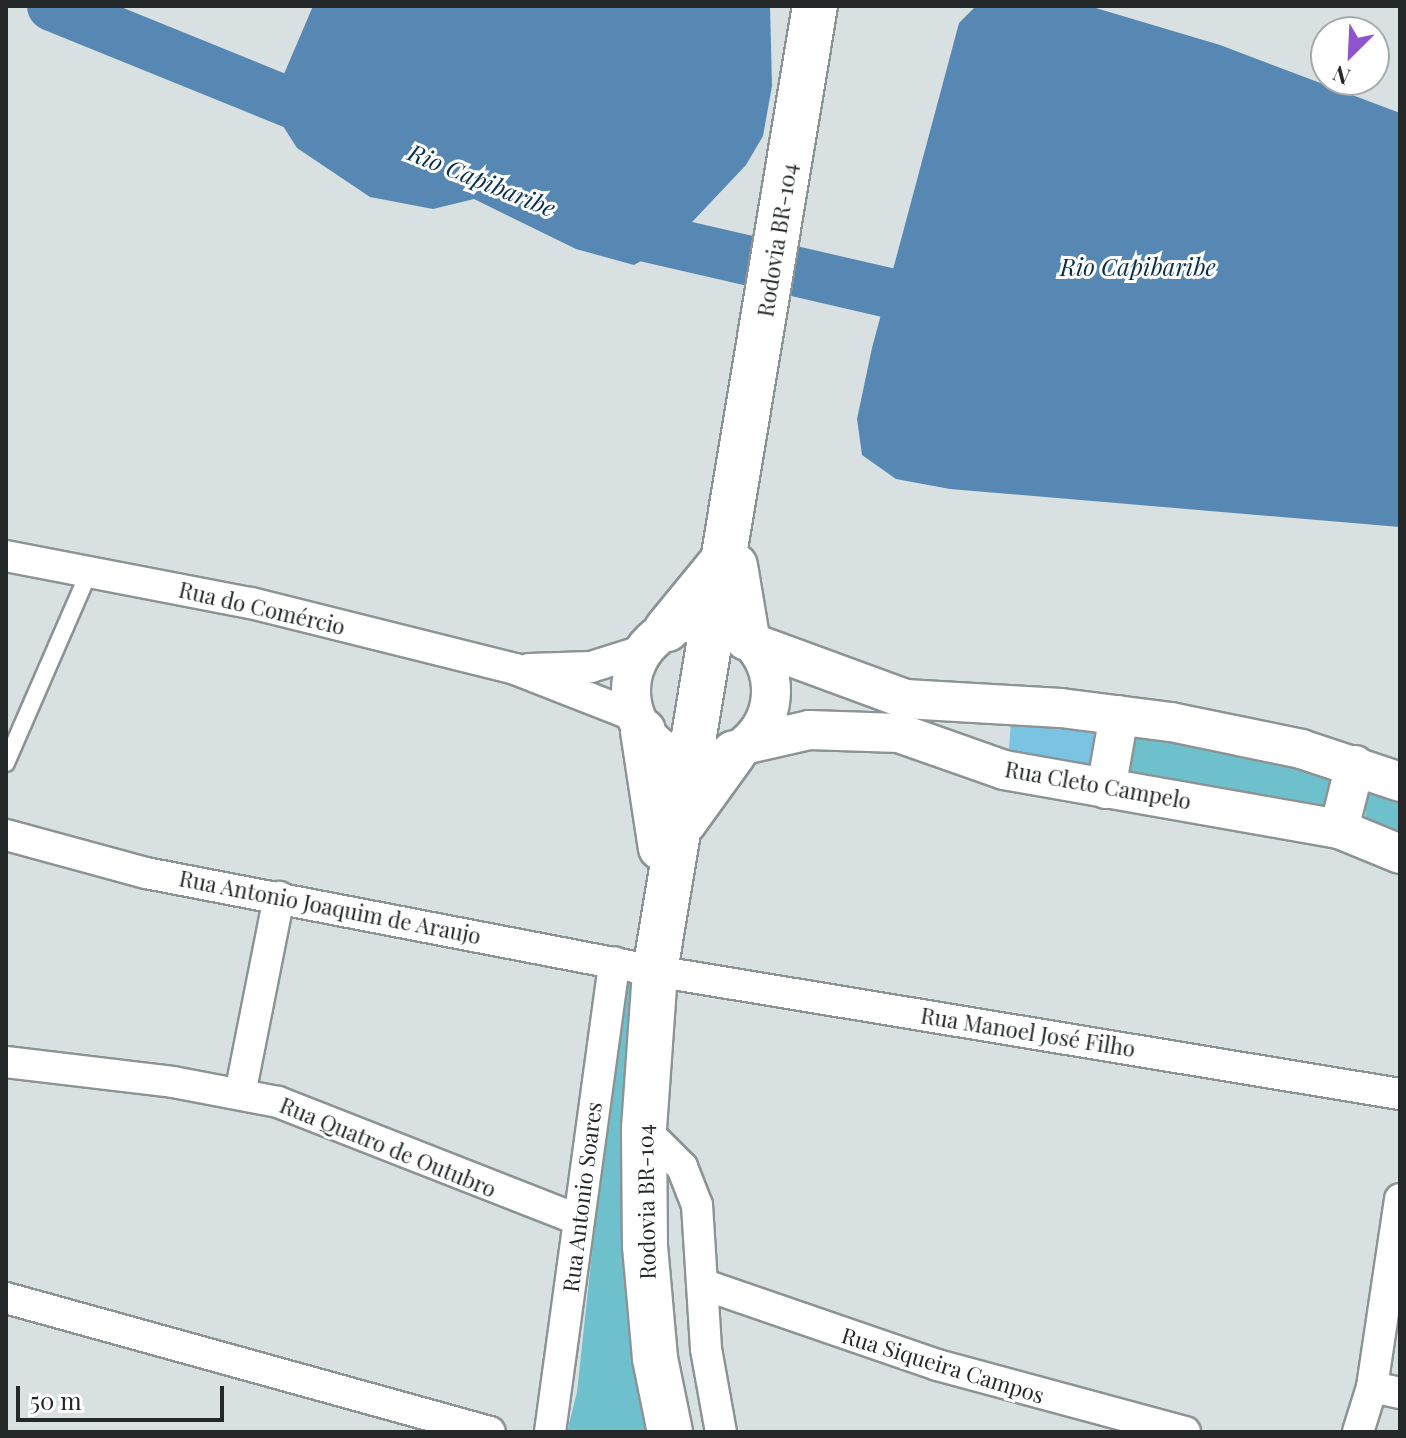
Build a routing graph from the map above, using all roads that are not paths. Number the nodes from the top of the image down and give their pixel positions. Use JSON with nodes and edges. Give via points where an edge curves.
{"nodes":[{"id":1,"x":815,"y":6,"type":"edge"},
{"id":2,"x":727,"y":541,"type":"junction"},
{"id":3,"x":6,"y":556,"type":"edge"},
{"id":4,"x":90,"y":570,"type":"junction"},
{"id":5,"x":738,"y":634,"type":"junction"},
{"id":6,"x":655,"y":640,"type":"junction"},
{"id":7,"x":515,"y":669,"type":"junction"},
{"id":8,"x":822,"y":671,"type":"junction"},
{"id":9,"x":950,"y":703,"type":"junction"},
{"id":10,"x":1119,"y":715,"type":"junction"},
{"id":11,"x":639,"y":724,"type":"junction"},
{"id":12,"x":809,"y":730,"type":"junction"},
{"id":13,"x":945,"y":747,"type":"junction"},
{"id":14,"x":741,"y":748,"type":"junction"},
{"id":15,"x":688,"y":760,"type":"junction"},
{"id":16,"x":6,"y":763,"type":"edge"},
{"id":17,"x":1355,"y":765,"type":"junction"},
{"id":18,"x":1400,"y":782,"type":"edge"},
{"id":19,"x":1106,"y":789,"type":"junction"},
{"id":20,"x":1339,"y":829,"type":"junction"},
{"id":21,"x":6,"y":835,"type":"edge"},
{"id":22,"x":675,"y":838,"type":"junction"},
{"id":23,"x":1400,"y":854,"type":"edge"},
{"id":24,"x":667,"y":886,"type":"junction"},
{"id":25,"x":279,"y":897,"type":"junction"},
{"id":26,"x":635,"y":966,"type":"junction"},
{"id":27,"x":6,"y":1062,"type":"edge"},
{"id":28,"x":1400,"y":1089,"type":"edge"},
{"id":29,"x":240,"y":1094,"type":"junction"},
{"id":30,"x":644,"y":1129,"type":"junction"},
{"id":31,"x":1400,"y":1199,"type":"edge"},
{"id":32,"x":577,"y":1219,"type":"junction"},
{"id":33,"x":705,"y":1285,"type":"junction"},
{"id":34,"x":6,"y":1298,"type":"edge"},
{"id":35,"x":1390,"y":1338,"type":"edge"},
{"id":36,"x":1386,"y":1390,"type":"edge"},
{"id":37,"x":490,"y":1432,"type":"edge"},
{"id":38,"x":550,"y":1432,"type":"edge"},
{"id":39,"x":670,"y":1432,"type":"edge"},
{"id":40,"x":721,"y":1432,"type":"edge"},
{"id":41,"x":1185,"y":1432,"type":"edge"},
{"id":42,"x":1358,"y":1432,"type":"edge"}],
"edges":[{"from":1,"to":2,"type":"highway","name":"Rodovia BR-104"},
{"from":2,"to":5,"type":"highway"},
{"from":2,"to":6,"type":"highway"},
{"from":3,"to":4,"type":"street","name":"Rua do Comércio"},
{"from":4,"to":7,"type":"street","name":"Rua do Comércio","via":[[251,603]]},
{"from":4,"to":16,"type":"lane"},
{"from":5,"to":6,"type":"street"},
{"from":5,"to":8,"type":"street"},
{"from":5,"to":14,"type":"street","via":[[767,666],[771,699],[767,716]]},
{"from":5,"to":15,"type":"highway"},
{"from":6,"to":7,"type":"street","via":[[591,667]]},
{"from":6,"to":11,"type":"street","via":[[631,683]]},
{"from":7,"to":11,"type":"street"},
{"from":8,"to":9,"type":"street","via":[[905,699]]},
{"from":8,"to":12,"type":"street"},
{"from":9,"to":10,"type":"street"},
{"from":9,"to":13,"type":"street"},
{"from":10,"to":17,"type":"street","via":[[1244,735]]},
{"from":10,"to":19,"type":"street"},
{"from":11,"to":15,"type":"street","via":[[668,754]]},
{"from":11,"to":24,"type":"highway"},
{"from":12,"to":13,"type":"street","name":"Rua Cleto Campelo","via":[[899,733]]},
{"from":12,"to":14,"type":"street","name":"Rua Cleto Campelo"},
{"from":13,"to":19,"type":"street","name":"Rua Cleto Campelo","via":[[1004,770]]},
{"from":14,"to":15,"type":"street","name":"Rua Cleto Campelo"},
{"from":14,"to":22,"type":"highway"},
{"from":15,"to":22,"type":"highway","name":"Rodovia BR-104"},
{"from":17,"to":18,"type":"street"},
{"from":17,"to":20,"type":"street"},
{"from":19,"to":20,"type":"street","name":"Rua Cleto Campelo"},
{"from":20,"to":23,"type":"street","name":"Rua Cleto Campelo"},
{"from":21,"to":25,"type":"street","name":"Rua Antonio Joaquim de Araujo","via":[[146,873]]},
{"from":22,"to":24,"type":"highway","name":"Rodovia BR-104"},
{"from":24,"to":26,"type":"highway","name":"Rodovia BR-104"},
{"from":25,"to":26,"type":"street","name":"Rua Antonio Joaquim de Araujo"},
{"from":25,"to":29,"type":"street"},
{"from":26,"to":28,"type":"street","name":"Rua Manoel José Filho"},
{"from":26,"to":30,"type":"highway","name":"Rodovia BR-104"},
{"from":26,"to":32,"type":"street","name":"Rua Antonio Soares"},
{"from":27,"to":29,"type":"street","name":"Rua Quatro de Outubro"},
{"from":29,"to":32,"type":"street","name":"Rua Quatro de Outubro","via":[[322,1117]]},
{"from":30,"to":33,"type":"street","via":[[682,1167],[691,1186]]},
{"from":30,"to":39,"type":"highway","name":"Rodovia BR-104","via":[[648,1291]]},
{"from":31,"to":35,"type":"street"},
{"from":32,"to":38,"type":"street","name":"Rua Antonio Soares"},
{"from":33,"to":40,"type":"street","via":[[707,1364]]},
{"from":33,"to":41,"type":"street","name":"Rua Siqueira Campos","via":[[994,1382]]},
{"from":34,"to":37,"type":"street"},
{"from":35,"to":36,"type":"street"},
{"from":36,"to":42,"type":"street"}]}
